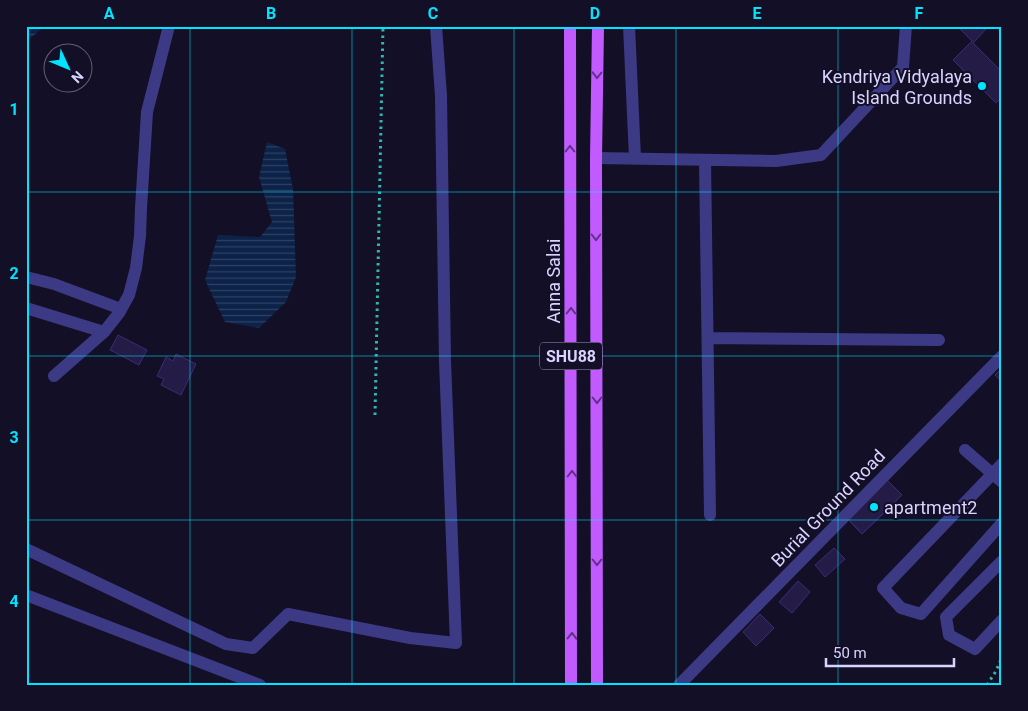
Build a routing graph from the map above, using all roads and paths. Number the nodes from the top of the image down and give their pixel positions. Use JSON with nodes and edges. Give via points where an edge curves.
{"nodes":[{"id":1,"x":169,"y":26,"type":"edge"},
{"id":2,"x":383,"y":26,"type":"edge"},
{"id":3,"x":436,"y":26,"type":"edge"},
{"id":4,"x":570,"y":26,"type":"edge"},
{"id":5,"x":598,"y":26,"type":"edge"},
{"id":6,"x":629,"y":26,"type":"edge"},
{"id":7,"x":906,"y":26,"type":"edge"},
{"id":8,"x":596,"y":158,"type":"junction"},
{"id":9,"x":635,"y":158,"type":"junction"},
{"id":10,"x":706,"y":160,"type":"junction"},
{"id":11,"x":26,"y":277,"type":"edge"},
{"id":12,"x":26,"y":308,"type":"edge"},
{"id":13,"x":121,"y":309,"type":"junction"},
{"id":14,"x":104,"y":332,"type":"junction"},
{"id":15,"x":708,"y":338,"type":"junction"},
{"id":16,"x":939,"y":340,"type":"dead end"},
{"id":17,"x":1002,"y":356,"type":"edge"},
{"id":18,"x":54,"y":376,"type":"dead end"},
{"id":19,"x":375,"y":416,"type":"dead end"},
{"id":20,"x":965,"y":450,"type":"dead end"},
{"id":21,"x":1002,"y":464,"type":"edge"},
{"id":22,"x":997,"y":478,"type":"edge"},
{"id":23,"x":710,"y":515,"type":"dead end"},
{"id":24,"x":1002,"y":523,"type":"edge"},
{"id":25,"x":26,"y":549,"type":"edge"},
{"id":26,"x":1002,"y":561,"type":"edge"},
{"id":27,"x":26,"y":596,"type":"edge"},
{"id":28,"x":1002,"y":620,"type":"edge"},
{"id":29,"x":1002,"y":657,"type":"edge"},
{"id":30,"x":260,"y":685,"type":"edge"},
{"id":31,"x":571,"y":685,"type":"edge"},
{"id":32,"x":597,"y":685,"type":"edge"},
{"id":33,"x":679,"y":685,"type":"edge"},
{"id":34,"x":987,"y":685,"type":"edge"}],
"edges":[{"from":1,"to":13,"type":"street","via":[[148,112],[136,268],[129,295]]},
{"from":2,"to":19,"type":"path"},
{"from":3,"to":25,"type":"street","via":[[441,96],[445,361],[456,643],[410,638],[288,614],[253,648],[226,644]]},
{"from":31,"to":4,"type":"main road","name":"Anna Salai","number":"SHU88","one_way":true},
{"from":5,"to":8,"type":"main road","number":"SHU88","one_way":true},
{"from":6,"to":9,"type":"street"},
{"from":7,"to":10,"type":"street","via":[[903,67],[821,155],[776,161]]},
{"from":8,"to":9,"type":"street"},
{"from":8,"to":32,"type":"main road","number":"SHU88","one_way":true},
{"from":9,"to":10,"type":"street"},
{"from":10,"to":15,"type":"street"},
{"from":11,"to":13,"type":"street"},
{"from":12,"to":14,"type":"street"},
{"from":13,"to":14,"type":"street"},
{"from":14,"to":18,"type":"street"},
{"from":15,"to":16,"type":"street"},
{"from":15,"to":23,"type":"street"},
{"from":17,"to":33,"type":"street","name":"Burial Ground Road"},
{"from":20,"to":22,"type":"street"},
{"from":21,"to":22,"type":"street"},
{"from":22,"to":24,"type":"street","via":[[883,588],[901,608],[921,614]]},
{"from":26,"to":28,"type":"street","via":[[946,617],[948,635],[975,649]]},
{"from":27,"to":30,"type":"street"},
{"from":29,"to":34,"type":"path"}]}
